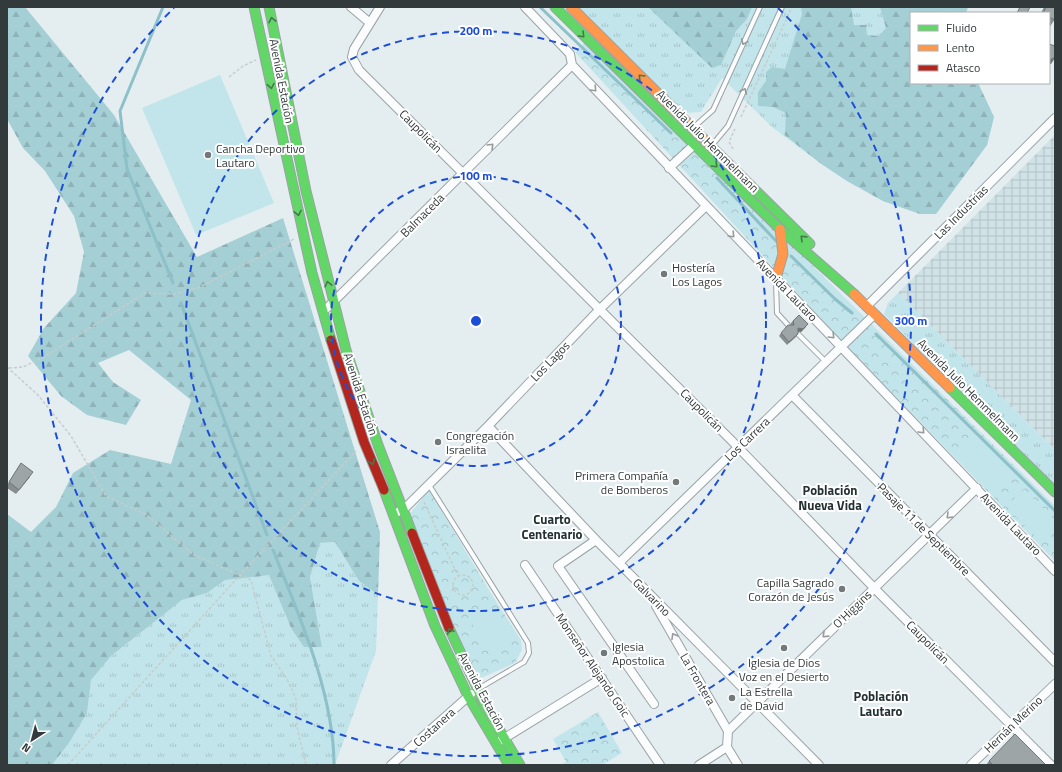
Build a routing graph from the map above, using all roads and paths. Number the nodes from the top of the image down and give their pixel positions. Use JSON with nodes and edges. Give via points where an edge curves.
{"nodes":[{"id":1,"x":254,"y":7,"type":"edge"},
{"id":2,"x":269,"y":7,"type":"edge"},
{"id":3,"x":351,"y":7,"type":"edge"},
{"id":4,"x":380,"y":7,"type":"edge"},
{"id":5,"x":524,"y":7,"type":"edge"},
{"id":6,"x":555,"y":7,"type":"edge"},
{"id":7,"x":571,"y":7,"type":"edge"},
{"id":8,"x":760,"y":7,"type":"edge"},
{"id":9,"x":782,"y":7,"type":"edge"},
{"id":10,"x":792,"y":7,"type":"edge"},
{"id":11,"x":370,"y":24,"type":"junction"},
{"id":12,"x":266,"y":58,"type":"junction"},
{"id":13,"x":572,"y":65,"type":"junction"},
{"id":14,"x":228,"y":77,"type":"dead end"},
{"id":15,"x":740,"y":117,"type":"dead end"},
{"id":16,"x":1055,"y":118,"type":"edge"},
{"id":17,"x":737,"y":124,"type":"dead end"},
{"id":18,"x":692,"y":128,"type":"junction"},
{"id":19,"x":684,"y":134,"type":"junction"},
{"id":20,"x":694,"y":145,"type":"junction"},
{"id":21,"x":711,"y":147,"type":"junction"},
{"id":22,"x":704,"y":155,"type":"junction"},
{"id":23,"x":728,"y":163,"type":"junction"},
{"id":24,"x":669,"y":168,"type":"junction"},
{"id":25,"x":463,"y":174,"type":"junction"},
{"id":26,"x":705,"y":207,"type":"junction"},
{"id":27,"x":780,"y":229,"type":"junction"},
{"id":28,"x":316,"y":230,"type":"junction"},
{"id":29,"x":303,"y":235,"type":"junction"},
{"id":30,"x":776,"y":278,"type":"junction"},
{"id":31,"x":848,"y":288,"type":"junction"},
{"id":32,"x":333,"y":304,"type":"junction"},
{"id":33,"x":867,"y":306,"type":"junction"},
{"id":34,"x":600,"y":309,"type":"junction"},
{"id":35,"x":323,"y":312,"type":"junction"},
{"id":36,"x":876,"y":314,"type":"junction"},
{"id":37,"x":789,"y":326,"type":"edge"},
{"id":38,"x":798,"y":334,"type":"edge"},
{"id":39,"x":842,"y":346,"type":"junction"},
{"id":40,"x":826,"y":362,"type":"junction"},
{"id":41,"x":8,"y":368,"type":"edge"},
{"id":42,"x":792,"y":395,"type":"junction"},
{"id":43,"x":488,"y":426,"type":"junction"},
{"id":44,"x":364,"y":442,"type":"junction"},
{"id":45,"x":739,"y":448,"type":"junction"},
{"id":46,"x":428,"y":485,"type":"junction"},
{"id":47,"x":976,"y":488,"type":"junction"},
{"id":48,"x":1055,"y":492,"type":"edge"},
{"id":49,"x":420,"y":493,"type":"junction"},
{"id":50,"x":404,"y":509,"type":"junction"},
{"id":51,"x":394,"y":515,"type":"junction"},
{"id":52,"x":929,"y":534,"type":"junction"},
{"id":53,"x":596,"y":540,"type":"junction"},
{"id":54,"x":619,"y":563,"type":"junction"},
{"id":55,"x":525,"y":565,"type":"dead end"},
{"id":56,"x":1055,"y":571,"type":"edge"},
{"id":57,"x":240,"y":575,"type":"junction"},
{"id":58,"x":458,"y":576,"type":"junction"},
{"id":59,"x":874,"y":588,"type":"junction"},
{"id":60,"x":651,"y":595,"type":"junction"},
{"id":61,"x":1055,"y":662,"type":"edge"},
{"id":62,"x":602,"y":678,"type":"junction"},
{"id":63,"x":1055,"y":684,"type":"edge"},
{"id":64,"x":478,"y":689,"type":"junction"},
{"id":65,"x":468,"y":696,"type":"junction"},
{"id":66,"x":757,"y":702,"type":"junction"},
{"id":67,"x":654,"y":704,"type":"dead end"},
{"id":68,"x":1011,"y":726,"type":"junction"},
{"id":69,"x":728,"y":730,"type":"junction"},
{"id":70,"x":500,"y":741,"type":"junction"},
{"id":71,"x":727,"y":747,"type":"junction"},
{"id":72,"x":68,"y":765,"type":"edge"},
{"id":73,"x":306,"y":765,"type":"edge"},
{"id":74,"x":391,"y":765,"type":"edge"},
{"id":75,"x":509,"y":765,"type":"edge"},
{"id":76,"x":520,"y":765,"type":"edge"},
{"id":77,"x":660,"y":765,"type":"edge"},
{"id":78,"x":699,"y":765,"type":"edge"},
{"id":79,"x":738,"y":765,"type":"edge"},
{"id":80,"x":819,"y":765,"type":"edge"},
{"id":81,"x":971,"y":765,"type":"edge"},
{"id":82,"x":1051,"y":765,"type":"edge"}],
"edges":[{"from":1,"to":12,"type":"main road","name":"Avenida Estación"},
{"from":28,"to":2,"type":"main road","name":"Avenida Estación","one_way":true},
{"from":3,"to":11,"type":"street"},
{"from":4,"to":11,"type":"street"},
{"from":5,"to":13,"type":"street","name":"Avenida Lautaro","via":[[570,54]]},
{"from":6,"to":19,"type":"main road","name":"Avenida Julio Hemmelmann","one_way":true},
{"from":18,"to":7,"type":"main road","name":"Avenida Julio Hemmelmann","one_way":true},
{"from":8,"to":18,"type":"lane","one_way":true,"via":[[713,110]]},
{"from":21,"to":9,"type":"lane","one_way":true,"via":[[728,126]]},
{"from":10,"to":15,"type":"path"},
{"from":11,"to":25,"type":"street","name":"Caupolicán","via":[[352,57],[359,70]]},
{"from":12,"to":14,"type":"path","via":[[243,66]]},
{"from":12,"to":29,"type":"main road","name":"Avenida Estación","one_way":true},
{"from":13,"to":24,"type":"street","name":"Avenida Lautaro","one_way":true},
{"from":25,"to":13,"type":"street","name":"Balmaceda","one_way":true},
{"from":16,"to":33,"type":"street","name":"Las Industrias"},
{"from":17,"to":23,"type":"path","via":[[729,142],[736,156]]},
{"from":18,"to":19,"type":"lane"},
{"from":18,"to":21,"type":"main road","name":"Avenida Julio Hemmelmann"},
{"from":19,"to":20,"type":"main road","name":"Avenida Julio Hemmelmann"},
{"from":20,"to":22,"type":"main road","name":"Avenida Julio Hemmelmann"},
{"from":20,"to":24,"type":"street"},
{"from":21,"to":22,"type":"lane"},
{"from":21,"to":23,"type":"main road","name":"Avenida Julio Hemmelmann"},
{"from":22,"to":27,"type":"main road","name":"Avenida Julio Hemmelmann","one_way":true},
{"from":31,"to":23,"type":"main road","name":"Avenida Julio Hemmelmann","one_way":true,"via":[[834,267]]},
{"from":24,"to":26,"type":"street","name":"Avenida Lautaro"},
{"from":25,"to":32,"type":"street","name":"Balmaceda"},
{"from":25,"to":34,"type":"street","name":"Caupolicán"},
{"from":26,"to":30,"type":"street","name":"Avenida Lautaro","one_way":true},
{"from":26,"to":34,"type":"street","name":"Los Lagos"},
{"from":27,"to":30,"type":"main road","via":[[784,256]]},
{"from":27,"to":31,"type":"main road","name":"Avenida Julio Hemmelmann"},
{"from":28,"to":29,"type":"street"},
{"from":32,"to":28,"type":"main road","name":"Avenida Estación","one_way":true},
{"from":29,"to":35,"type":"main road","name":"Avenida Estación"},
{"from":29,"to":41,"type":"path","via":[[200,287],[176,294],[145,293],[44,357],[23,367]]},
{"from":30,"to":37,"type":"lane","via":[[777,313]]},
{"from":30,"to":39,"type":"street","name":"Avenida Lautaro","one_way":true},
{"from":31,"to":33,"type":"main road","name":"Avenida Julio Hemmelmann"},
{"from":32,"to":35,"type":"street","name":"Balmaceda"},
{"from":32,"to":50,"type":"main road","name":"Avenida Estación","via":[[378,445]]},
{"from":33,"to":36,"type":"main road","name":"Avenida Julio Hemmelmann"},
{"from":34,"to":43,"type":"street","name":"Los Lagos"},
{"from":34,"to":45,"type":"street","name":"Caupolicán"},
{"from":35,"to":44,"type":"main road","name":"Avenida Estación","one_way":true},
{"from":36,"to":39,"type":"street","name":"Los Carrera"},
{"from":36,"to":48,"type":"main road","name":"Avenida Julio Hemmelmann"},
{"from":38,"to":40,"type":"lane"},
{"from":39,"to":40,"type":"street","name":"Los Carrera"},
{"from":39,"to":47,"type":"street","name":"Avenida Lautaro","one_way":true},
{"from":40,"to":42,"type":"street","name":"Los Carrera"},
{"from":41,"to":57,"type":"path","via":[[38,394],[71,436],[106,496],[147,515],[194,555]]},
{"from":42,"to":45,"type":"street","name":"Los Carrera"},
{"from":42,"to":52,"type":"street","name":"Pasaje 11 de Septiembre"},
{"from":43,"to":46,"type":"street","name":"Los Lagos"},
{"from":43,"to":53,"type":"street","name":"Galvarino"},
{"from":44,"to":51,"type":"main road","name":"Avenida Estación","one_way":true},
{"from":44,"to":57,"type":"path"},
{"from":45,"to":54,"type":"street","name":"Los Carrera"},
{"from":45,"to":59,"type":"street","name":"Caupolicán"},
{"from":46,"to":49,"type":"street","name":"Los Lagos"},
{"from":46,"to":64,"type":"lane","via":[[528,643],[529,653],[524,662]]},
{"from":47,"to":52,"type":"street","name":"O'Higgins","one_way":true},
{"from":47,"to":56,"type":"street","name":"Avenida Lautaro"},
{"from":49,"to":50,"type":"street","name":"Los Lagos"},
{"from":49,"to":58,"type":"path"},
{"from":50,"to":51,"type":"street","name":"Los Lagos"},
{"from":64,"to":50,"type":"main road","name":"Avenida Estación","one_way":true,"via":[[446,623]]},
{"from":51,"to":65,"type":"main road","name":"Avenida Estación","via":[[435,626]]},
{"from":52,"to":59,"type":"street","name":"O'Higgins"},
{"from":52,"to":61,"type":"street","name":"Pasaje 11 de Septiembre"},
{"from":53,"to":54,"type":"street","name":"Galvarino"},
{"from":53,"to":67,"type":"street","via":[[558,566]]},
{"from":54,"to":60,"type":"street","name":"Galvarino"},
{"from":55,"to":62,"type":"street","name":"Monseñor Alejando Goic"},
{"from":57,"to":72,"type":"path"},
{"from":57,"to":73,"type":"path","via":[[251,580],[270,656],[296,699],[297,727]]},
{"from":58,"to":58,"type":"path","via":[[453,583],[454,590],[462,595],[468,593],[472,588],[471,579],[466,575]]},
{"from":59,"to":66,"type":"street","name":"O'Higgins","one_way":true},
{"from":59,"to":68,"type":"street","name":"Caupolicán"},
{"from":60,"to":66,"type":"street","name":"Galvarino"},
{"from":69,"to":60,"type":"street","name":"La Frontera","one_way":true},
{"from":62,"to":70,"type":"street"},
{"from":62,"to":77,"type":"street","name":"Monseñor Alejando Goic"},
{"from":63,"to":68,"type":"street","name":"Hernán Merino"},
{"from":64,"to":65,"type":"street","name":"Costanera"},
{"from":64,"to":70,"type":"main road","name":"Avenida Estación"},
{"from":65,"to":70,"type":"main road","name":"Avenida Estación"},
{"from":65,"to":74,"type":"street","name":"Costanera"},
{"from":66,"to":69,"type":"street","name":"O'Higgins"},
{"from":66,"to":80,"type":"street","name":"Galvarino"},
{"from":68,"to":81,"type":"street","name":"Hernán Merino"},
{"from":68,"to":82,"type":"street","name":"Caupolicán"},
{"from":69,"to":71,"type":"street"},
{"from":70,"to":75,"type":"main road","name":"Avenida Estación"},
{"from":70,"to":76,"type":"main road","name":"Avenida Estación"},
{"from":71,"to":78,"type":"street"},
{"from":71,"to":79,"type":"street"}]}
